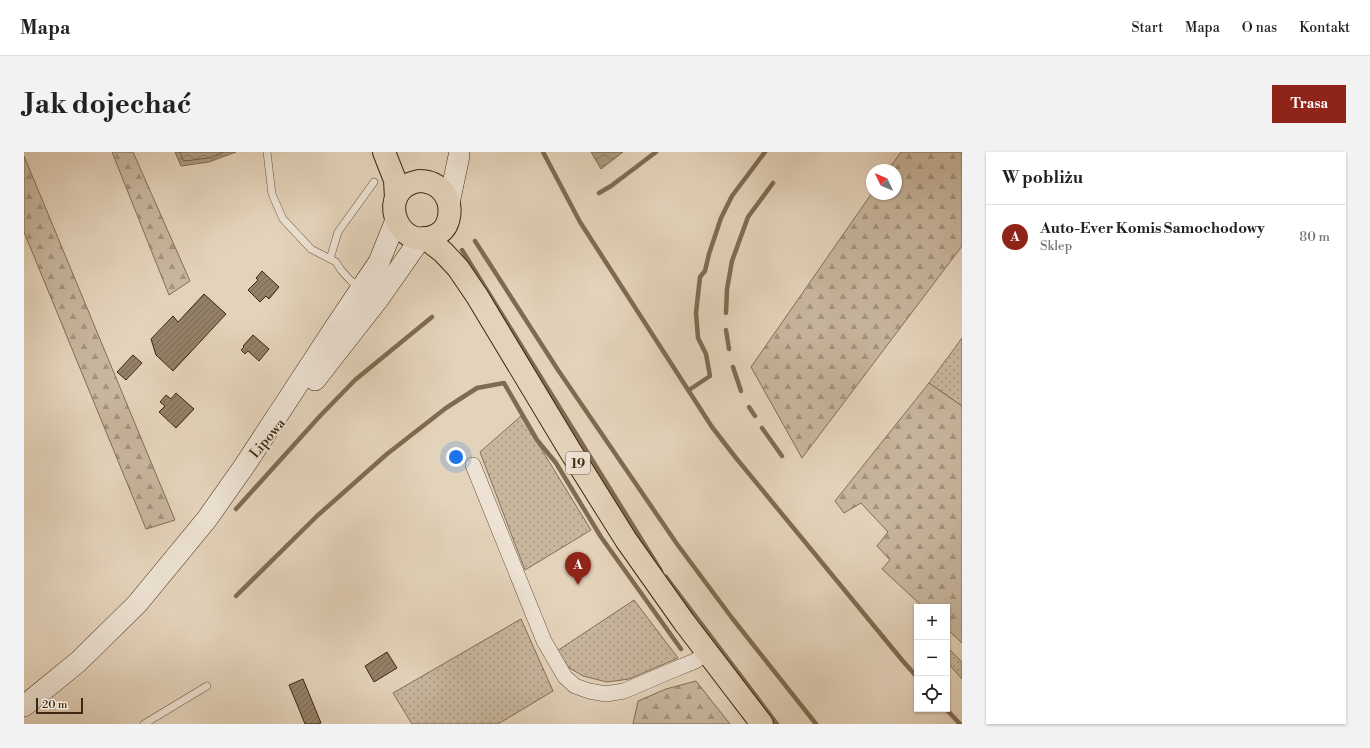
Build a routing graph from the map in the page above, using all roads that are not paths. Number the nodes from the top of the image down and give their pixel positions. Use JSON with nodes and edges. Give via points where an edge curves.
{"nodes":[{"id":1,"x":267,"y":152,"type":"edge"},
{"id":2,"x":384,"y":153,"type":"edge"},
{"id":3,"x":460,"y":154,"type":"edge"},
{"id":4,"x":374,"y":182,"type":"dead end"},
{"id":5,"x":421,"y":182,"type":"junction"},
{"id":6,"x":396,"y":198,"type":"junction"},
{"id":7,"x":449,"y":203,"type":"junction"},
{"id":8,"x":396,"y":220,"type":"junction"},
{"id":9,"x":446,"y":227,"type":"junction"},
{"id":10,"x":423,"y":238,"type":"junction"},
{"id":11,"x":330,"y":259,"type":"junction"},
{"id":12,"x":458,"y":268,"type":"junction"},
{"id":13,"x":371,"y":293,"type":"junction"},
{"id":14,"x":473,"y":465,"type":"dead end"},
{"id":15,"x":707,"y":653,"type":"junction"},
{"id":16,"x":207,"y":686,"type":"dead end"},
{"id":17,"x":24,"y":706,"type":"edge"},
{"id":18,"x":144,"y":724,"type":"edge"},
{"id":19,"x":762,"y":724,"type":"edge"}],
"edges":[{"from":1,"to":11,"type":"lane","via":[[272,194],[283,219],[311,249]]},
{"from":2,"to":5,"type":"highway"},
{"from":2,"to":6,"type":"highway","name":"Lipowa","via":[[395,180]]},
{"from":3,"to":5,"type":"main road","via":[[442,173]]},
{"from":3,"to":7,"type":"main road"},
{"from":4,"to":11,"type":"lane","via":[[338,232]]},
{"from":5,"to":6,"type":"highway","via":[[406,185]]},
{"from":5,"to":7,"type":"highway","via":[[435,185],[444,192]]},
{"from":6,"to":8,"type":"highway","name":"Lipowa"},
{"from":7,"to":9,"type":"highway","number":"19","via":[[450,212]]},
{"from":8,"to":10,"type":"highway","number":"19","via":[[405,233]]},
{"from":8,"to":13,"type":"main road","name":"Lipowa","via":[[379,262]]},
{"from":9,"to":10,"type":"highway","name":"Lipowa","via":[[436,235]]},
{"from":9,"to":12,"type":"highway","number":"19"},
{"from":10,"to":12,"type":"highway","number":"19","via":[[443,252]]},
{"from":10,"to":13,"type":"main road","name":"Lipowa"},
{"from":11,"to":13,"type":"lane","via":[[336,262],[351,281]]},
{"from":12,"to":15,"type":"highway","number":"19","via":[[626,540]]},
{"from":13,"to":17,"type":"main road","name":"Lipowa","via":[[289,412],[245,465],[207,519],[132,609],[78,662]]},
{"from":14,"to":15,"type":"street","via":[[544,641],[565,677],[575,686],[606,694],[624,691],[695,661]]},
{"from":15,"to":19,"type":"highway","number":"19"},
{"from":16,"to":18,"type":"lane"}]}
